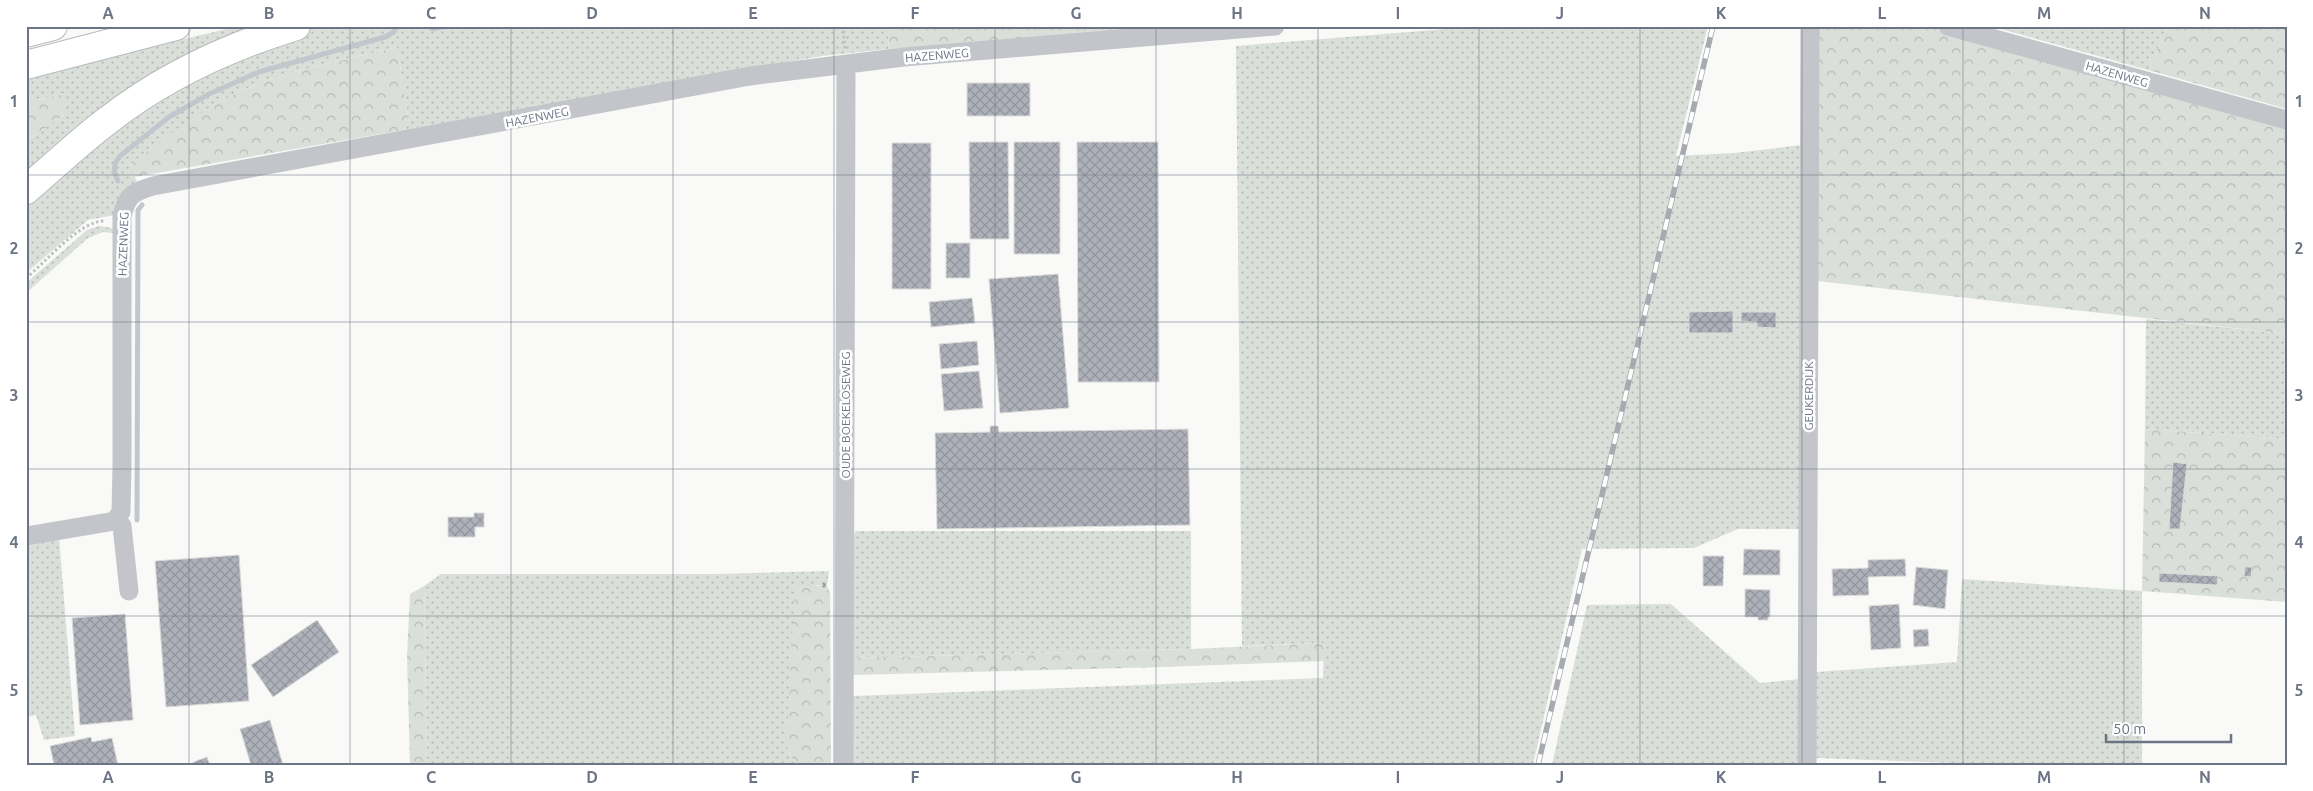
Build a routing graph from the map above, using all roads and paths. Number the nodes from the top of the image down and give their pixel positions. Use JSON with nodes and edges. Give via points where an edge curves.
{"nodes":[{"id":1,"x":53,"y":26,"type":"edge"},
{"id":2,"x":176,"y":26,"type":"edge"},
{"id":3,"x":296,"y":26,"type":"edge"},
{"id":4,"x":1275,"y":26,"type":"edge"},
{"id":5,"x":1810,"y":26,"type":"edge"},
{"id":6,"x":1948,"y":26,"type":"edge"},
{"id":7,"x":26,"y":33,"type":"edge"},
{"id":8,"x":26,"y":65,"type":"edge"},
{"id":9,"x":846,"y":65,"type":"junction"},
{"id":10,"x":2287,"y":120,"type":"edge"},
{"id":11,"x":26,"y":190,"type":"edge"},
{"id":12,"x":122,"y":221,"type":"junction"},
{"id":13,"x":26,"y":278,"type":"edge"},
{"id":14,"x":115,"y":521,"type":"junction"},
{"id":15,"x":26,"y":536,"type":"edge"},
{"id":16,"x":128,"y":591,"type":"dead end"},
{"id":17,"x":844,"y":765,"type":"edge"},
{"id":18,"x":1807,"y":765,"type":"edge"}],
"edges":[{"from":1,"to":7,"type":"highway"},
{"from":2,"to":8,"type":"highway"},
{"from":3,"to":11,"type":"highway","via":[[224,52],[145,94],[107,120]]},
{"from":4,"to":9,"type":"street","name":"HAZENWEG","via":[[904,57]]},
{"from":5,"to":18,"type":"street","name":"GEUKERDIJK"},
{"from":6,"to":10,"type":"street","name":"HAZENWEG"},
{"from":9,"to":12,"type":"street","name":"HAZENWEG","via":[[750,76],[153,186],[136,192],[126,202]]},
{"from":9,"to":17,"type":"street","name":"OUDE BOEKELOSEWEG"},
{"from":12,"to":13,"type":"path","via":[[97,221],[86,226]]},
{"from":12,"to":14,"type":"street","name":"HAZENWEG","via":[[121,512]]},
{"from":14,"to":15,"type":"street"},
{"from":14,"to":16,"type":"street","via":[[122,526]]}]}
